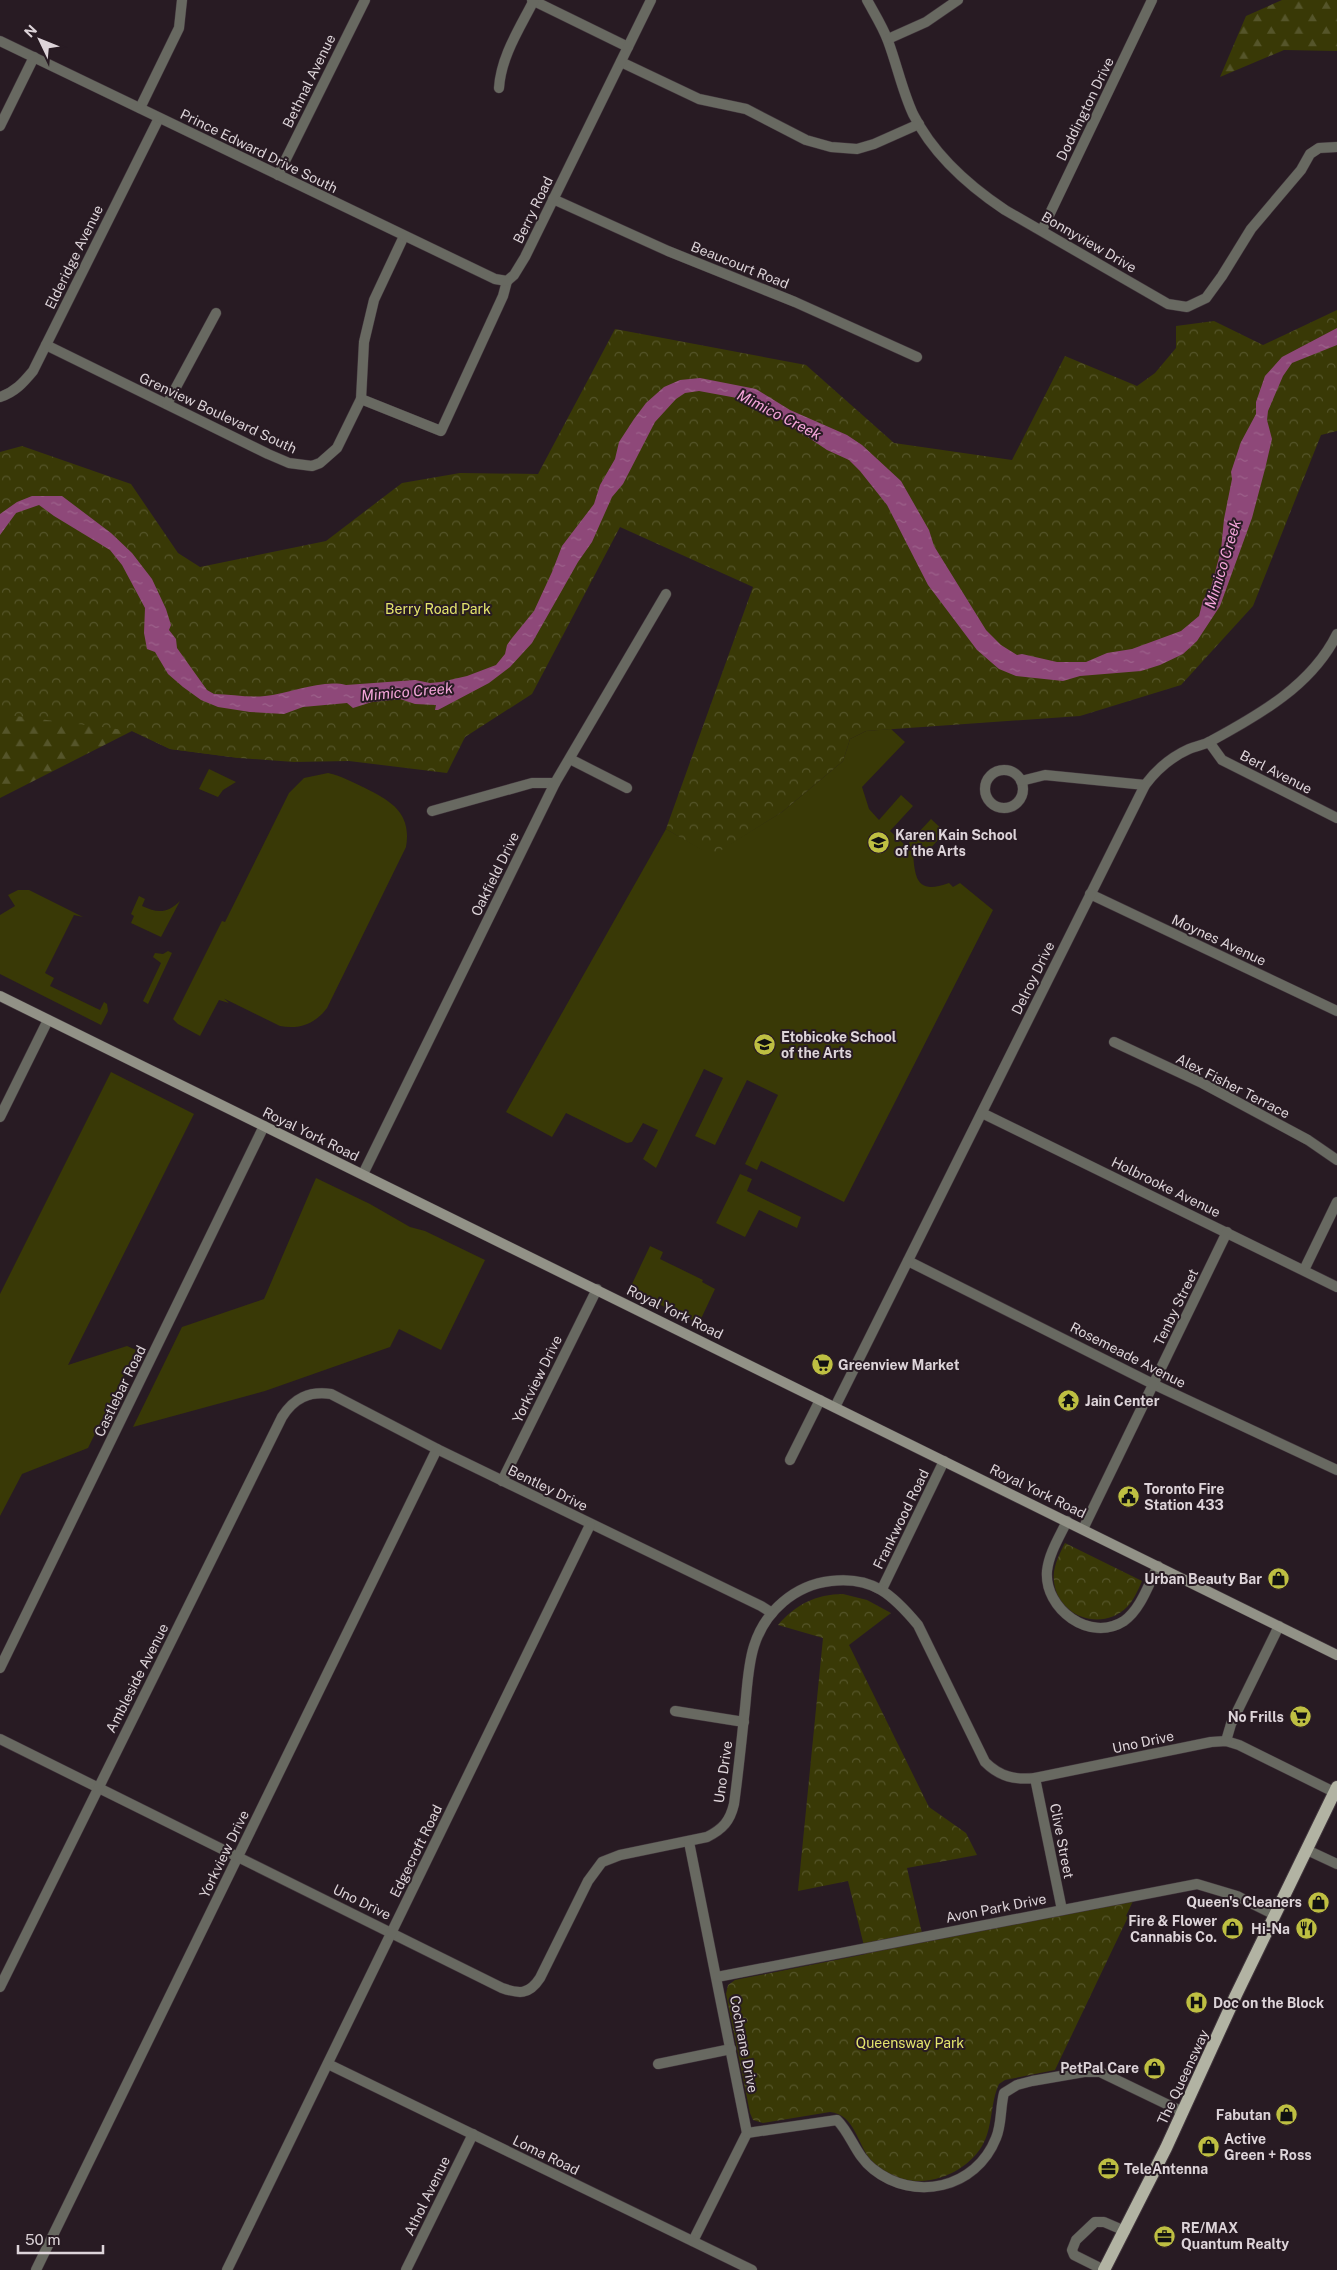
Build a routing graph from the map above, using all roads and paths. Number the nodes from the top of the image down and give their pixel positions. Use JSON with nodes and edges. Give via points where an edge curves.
{"nodes":[{"id":1,"x":182,"y":0,"type":"edge"},
{"id":2,"x":365,"y":0,"type":"edge"},
{"id":3,"x":533,"y":0,"type":"edge"},
{"id":4,"x":651,"y":0,"type":"edge"},
{"id":5,"x":866,"y":0,"type":"edge"},
{"id":6,"x":958,"y":0,"type":"edge"},
{"id":7,"x":1152,"y":0,"type":"edge"},
{"id":8,"x":888,"y":39,"type":"junction"},
{"id":9,"x":0,"y":41,"type":"edge"},
{"id":10,"x":628,"y":47,"type":"junction"},
{"id":11,"x":34,"y":57,"type":"junction"},
{"id":12,"x":621,"y":62,"type":"junction"},
{"id":13,"x":500,"y":88,"type":"dead end"},
{"id":14,"x":140,"y":108,"type":"junction"},
{"id":15,"x":159,"y":118,"type":"junction"},
{"id":16,"x":919,"y":124,"type":"junction"},
{"id":17,"x":0,"y":126,"type":"edge"},
{"id":18,"x":1337,"y":147,"type":"edge"},
{"id":19,"x":278,"y":175,"type":"junction"},
{"id":20,"x":553,"y":199,"type":"junction"},
{"id":21,"x":1042,"y":230,"type":"junction"},
{"id":22,"x":404,"y":236,"type":"junction"},
{"id":23,"x":506,"y":281,"type":"junction"},
{"id":24,"x":216,"y":313,"type":"dead end"},
{"id":25,"x":46,"y":345,"type":"junction"},
{"id":26,"x":917,"y":357,"type":"dead end"},
{"id":27,"x":0,"y":397,"type":"edge"},
{"id":28,"x":361,"y":399,"type":"junction"},
{"id":29,"x":168,"y":404,"type":"junction"},
{"id":30,"x":666,"y":594,"type":"dead end"},
{"id":31,"x":1336,"y":639,"type":"edge"},
{"id":32,"x":1208,"y":742,"type":"junction"},
{"id":33,"x":570,"y":759,"type":"junction"},
{"id":34,"x":1021,"y":781,"type":"dead end"},
{"id":35,"x":555,"y":783,"type":"junction"},
{"id":36,"x":1145,"y":785,"type":"junction"},
{"id":37,"x":627,"y":788,"type":"dead end"},
{"id":38,"x":432,"y":811,"type":"dead end"},
{"id":39,"x":1337,"y":818,"type":"edge"},
{"id":40,"x":1090,"y":894,"type":"junction"},
{"id":41,"x":0,"y":996,"type":"edge"},
{"id":42,"x":1337,"y":1011,"type":"edge"},
{"id":43,"x":48,"y":1020,"type":"junction"},
{"id":44,"x":1114,"y":1042,"type":"dead end"},
{"id":45,"x":982,"y":1113,"type":"junction"},
{"id":46,"x":0,"y":1117,"type":"edge"},
{"id":47,"x":264,"y":1126,"type":"junction"},
{"id":48,"x":1337,"y":1160,"type":"edge"},
{"id":49,"x":363,"y":1174,"type":"junction"},
{"id":50,"x":1337,"y":1202,"type":"edge"},
{"id":51,"x":1227,"y":1232,"type":"junction"},
{"id":52,"x":908,"y":1260,"type":"junction"},
{"id":53,"x":1304,"y":1270,"type":"junction"},
{"id":54,"x":1337,"y":1286,"type":"edge"},
{"id":55,"x":597,"y":1289,"type":"junction"},
{"id":56,"x":1153,"y":1384,"type":"junction"},
{"id":57,"x":311,"y":1393,"type":"joint"},
{"id":58,"x":820,"y":1400,"type":"junction"},
{"id":59,"x":835,"y":1407,"type":"junction"},
{"id":60,"x":437,"y":1449,"type":"junction"},
{"id":61,"x":790,"y":1460,"type":"dead end"},
{"id":62,"x":944,"y":1461,"type":"junction"},
{"id":63,"x":1337,"y":1470,"type":"edge"},
{"id":64,"x":502,"y":1481,"type":"junction"},
{"id":65,"x":1067,"y":1521,"type":"junction"},
{"id":66,"x":590,"y":1525,"type":"junction"},
{"id":67,"x":1083,"y":1529,"type":"junction"},
{"id":68,"x":1158,"y":1566,"type":"junction"},
{"id":69,"x":882,"y":1589,"type":"junction"},
{"id":70,"x":772,"y":1613,"type":"junction"},
{"id":71,"x":1279,"y":1626,"type":"junction"},
{"id":72,"x":1337,"y":1654,"type":"edge"},
{"id":73,"x":0,"y":1668,"type":"edge"},
{"id":74,"x":675,"y":1711,"type":"dead end"},
{"id":75,"x":744,"y":1722,"type":"junction"},
{"id":76,"x":0,"y":1739,"type":"edge"},
{"id":77,"x":1226,"y":1741,"type":"junction"},
{"id":78,"x":1035,"y":1778,"type":"junction"},
{"id":79,"x":98,"y":1788,"type":"junction"},
{"id":80,"x":1336,"y":1790,"type":"edge"},
{"id":81,"x":689,"y":1842,"type":"junction"},
{"id":82,"x":1307,"y":1850,"type":"junction"},
{"id":83,"x":237,"y":1857,"type":"junction"},
{"id":84,"x":1337,"y":1864,"type":"edge"},
{"id":85,"x":1062,"y":1910,"type":"junction"},
{"id":86,"x":1275,"y":1915,"type":"junction"},
{"id":87,"x":392,"y":1932,"type":"junction"},
{"id":88,"x":717,"y":1977,"type":"junction"},
{"id":89,"x":0,"y":1986,"type":"edge"},
{"id":90,"x":731,"y":2050,"type":"junction"},
{"id":91,"x":328,"y":2064,"type":"junction"},
{"id":92,"x":658,"y":2064,"type":"dead end"},
{"id":93,"x":1183,"y":2112,"type":"junction"},
{"id":94,"x":747,"y":2132,"type":"junction"},
{"id":95,"x":472,"y":2134,"type":"junction"},
{"id":96,"x":1125,"y":2231,"type":"junction"},
{"id":97,"x":693,"y":2241,"type":"junction"},
{"id":98,"x":36,"y":2270,"type":"edge"},
{"id":99,"x":226,"y":2270,"type":"edge"},
{"id":100,"x":406,"y":2270,"type":"edge"},
{"id":101,"x":752,"y":2270,"type":"edge"},
{"id":102,"x":1104,"y":2270,"type":"edge"}],
"edges":[{"from":1,"to":14,"type":"street","via":[[179,28]]},
{"from":2,"to":19,"type":"street","name":"Bethnal Avenue"},
{"from":3,"to":10,"type":"street"},
{"from":3,"to":13,"type":"street","via":[[505,58]]},
{"from":4,"to":10,"type":"street","name":"Berry Road"},
{"from":5,"to":8,"type":"street","name":"Bonnyview Drive"},
{"from":6,"to":8,"type":"street","via":[[926,22]]},
{"from":7,"to":21,"type":"street","name":"Doddington Drive"},
{"from":8,"to":16,"type":"street","name":"Bonnyview Drive","via":[[897,71]]},
{"from":9,"to":11,"type":"street","name":"Prince Edward Drive South"},
{"from":10,"to":12,"type":"street","name":"Berry Road"},
{"from":11,"to":14,"type":"street","name":"Prince Edward Drive South"},
{"from":11,"to":17,"type":"street"},
{"from":12,"to":16,"type":"street","via":[[698,99],[746,110],[806,140],[831,147],[857,149]]},
{"from":12,"to":20,"type":"street","name":"Berry Road"},
{"from":14,"to":15,"type":"street","name":"Prince Edward Drive South"},
{"from":15,"to":19,"type":"street","name":"Prince Edward Drive South"},
{"from":15,"to":25,"type":"street","name":"Elderidge Avenue"},
{"from":16,"to":21,"type":"street","name":"Bonnyview Drive","via":[[963,178],[1006,210]]},
{"from":18,"to":21,"type":"street","name":"Bonnyview Drive","via":[[1320,148],[1310,154],[1301,170],[1251,229],[1206,298],[1187,306],[1168,304]]},
{"from":19,"to":22,"type":"street","name":"Prince Edward Drive South"},
{"from":20,"to":23,"type":"street","name":"Berry Road","via":[[520,266]]},
{"from":20,"to":26,"type":"street","name":"Beaucourt Road"},
{"from":22,"to":23,"type":"street","name":"Prince Edward Drive South","via":[[495,280]]},
{"from":22,"to":28,"type":"street","name":"Grenview Boulevard South","via":[[374,300],[364,342]]},
{"from":23,"to":28,"type":"street","name":"Berry Road","via":[[503,296],[441,431]]},
{"from":24,"to":29,"type":"street"},
{"from":25,"to":27,"type":"street","name":"Elderidge Avenue","via":[[33,371],[21,385]]},
{"from":25,"to":29,"type":"street","name":"Grenview Boulevard South"},
{"from":28,"to":29,"type":"street","name":"Grenview Boulevard South","via":[[337,448],[312,466],[289,463],[268,454]]},
{"from":30,"to":33,"type":"street","name":"Oakfield Drive"},
{"from":31,"to":32,"type":"street","name":"Delroy Drive","via":[[1314,668],[1275,703]]},
{"from":32,"to":36,"type":"street","name":"Delroy Drive","via":[[1174,757]]},
{"from":32,"to":39,"type":"street","name":"Berl Avenue","via":[[1222,760]]},
{"from":33,"to":35,"type":"street","name":"Oakfield Drive"},
{"from":33,"to":37,"type":"street"},
{"from":34,"to":36,"type":"street","via":[[1045,775]]},
{"from":35,"to":38,"type":"street","via":[[532,783]]},
{"from":35,"to":49,"type":"street","name":"Oakfield Drive"},
{"from":36,"to":40,"type":"street","name":"Delroy Drive"},
{"from":40,"to":42,"type":"street","name":"Moynes Avenue"},
{"from":40,"to":45,"type":"street","name":"Delroy Drive"},
{"from":41,"to":43,"type":"main road","name":"Royal York Road"},
{"from":43,"to":46,"type":"street"},
{"from":43,"to":47,"type":"main road","name":"Royal York Road"},
{"from":44,"to":48,"type":"street","name":"Alex Fisher Terrace","via":[[1218,1092],[1308,1140]]},
{"from":45,"to":51,"type":"street","name":"Holbrooke Avenue"},
{"from":45,"to":52,"type":"street","name":"Delroy Drive"},
{"from":47,"to":49,"type":"main road","name":"Royal York Road"},
{"from":47,"to":73,"type":"street","name":"Castlebar Road"},
{"from":49,"to":55,"type":"main road","name":"Royal York Road"},
{"from":50,"to":53,"type":"street"},
{"from":51,"to":53,"type":"street","name":"Holbrooke Avenue"},
{"from":51,"to":56,"type":"street","name":"Tenby Street"},
{"from":52,"to":56,"type":"street","name":"Rosemeade Avenue"},
{"from":52,"to":59,"type":"street","name":"Delroy Drive"},
{"from":53,"to":54,"type":"street","name":"Holbrooke Avenue"},
{"from":55,"to":58,"type":"main road","name":"Royal York Road"},
{"from":55,"to":64,"type":"street","name":"Yorkview Drive"},
{"from":56,"to":63,"type":"street","name":"Rosemeade Avenue"},
{"from":56,"to":67,"type":"street","name":"Tenby Street"},
{"from":57,"to":60,"type":"street","name":"Bentley Drive","via":[[331,1394]]},
{"from":57,"to":79,"type":"street","name":"Ambleside Avenue","via":[[296,1400],[282,1417]]},
{"from":58,"to":59,"type":"main road","name":"Royal York Road"},
{"from":58,"to":61,"type":"street"},
{"from":59,"to":62,"type":"main road","name":"Royal York Road"},
{"from":60,"to":64,"type":"street","name":"Bentley Drive"},
{"from":60,"to":83,"type":"street","name":"Yorkview Drive"},
{"from":62,"to":65,"type":"main road","name":"Royal York Road"},
{"from":62,"to":69,"type":"street","name":"Frankwood Road"},
{"from":64,"to":66,"type":"street","name":"Bentley Drive"},
{"from":65,"to":67,"type":"main road","name":"Royal York Road"},
{"from":65,"to":68,"type":"street","via":[[1049,1560],[1047,1572],[1051,1595],[1070,1618],[1097,1628],[1125,1620],[1141,1599]]},
{"from":66,"to":70,"type":"street","name":"Bentley Drive"},
{"from":66,"to":87,"type":"street","name":"Edgecroft Road"},
{"from":67,"to":68,"type":"main road","name":"Royal York Road"},
{"from":68,"to":71,"type":"main road","name":"Royal York Road"},
{"from":69,"to":70,"type":"street","name":"Uno Drive","via":[[859,1582],[826,1582],[795,1593]]},
{"from":69,"to":78,"type":"street","name":"Uno Drive","via":[[918,1624],[985,1762],[1000,1774],[1015,1780]]},
{"from":70,"to":75,"type":"street","name":"Uno Drive","via":[[761,1628],[754,1647]]},
{"from":71,"to":72,"type":"main road","name":"Royal York Road"},
{"from":71,"to":77,"type":"street","via":[[1231,1724]]},
{"from":74,"to":75,"type":"street"},
{"from":75,"to":81,"type":"street","name":"Uno Drive","via":[[731,1814],[719,1831]]},
{"from":76,"to":79,"type":"street","name":"Uno Drive"},
{"from":77,"to":78,"type":"street","name":"Uno Drive"},
{"from":77,"to":80,"type":"street","name":"Uno Drive"},
{"from":78,"to":85,"type":"street","name":"Clive Street"},
{"from":79,"to":83,"type":"street","name":"Uno Drive"},
{"from":79,"to":89,"type":"street","name":"Ambleside Avenue"},
{"from":80,"to":82,"type":"main road","name":"The Queensway"},
{"from":81,"to":87,"type":"street","name":"Uno Drive","via":[[620,1855],[602,1862],[588,1881],[540,1978],[529,1991],[521,1994],[502,1988]]},
{"from":81,"to":88,"type":"street","name":"Cochrane Drive"},
{"from":82,"to":84,"type":"street"},
{"from":82,"to":86,"type":"main road","name":"The Queensway"},
{"from":83,"to":87,"type":"street","name":"Uno Drive"},
{"from":83,"to":98,"type":"street","name":"Yorkview Drive"},
{"from":85,"to":86,"type":"street","name":"Avon Park Drive","via":[[1197,1884],[1238,1896]]},
{"from":85,"to":88,"type":"street","name":"Avon Park Drive"},
{"from":86,"to":93,"type":"main road","name":"The Queensway"},
{"from":87,"to":91,"type":"street","name":"Edgecroft Road"},
{"from":88,"to":90,"type":"street","name":"Cochrane Drive"},
{"from":90,"to":92,"type":"street"},
{"from":90,"to":94,"type":"street","name":"Cochrane Drive"},
{"from":91,"to":95,"type":"street","name":"Loma Road"},
{"from":91,"to":99,"type":"street","name":"Edgecroft Road"},
{"from":93,"to":94,"type":"street","via":[[1100,2072],[1017,2085],[1004,2093],[996,2138],[982,2160],[961,2178],[924,2188],[900,2185],[871,2168],[837,2120]]},
{"from":93,"to":96,"type":"main road","name":"The Queensway"},
{"from":94,"to":97,"type":"street"},
{"from":95,"to":97,"type":"street","name":"Loma Road"},
{"from":95,"to":100,"type":"street","name":"Athol Avenue"},
{"from":96,"to":102,"type":"main road","name":"The Queensway"},
{"from":96,"to":102,"type":"street","via":[[1104,2222],[1095,2222],[1074,2243],[1074,2255]]},
{"from":97,"to":101,"type":"street","name":"Loma Road"}]}
